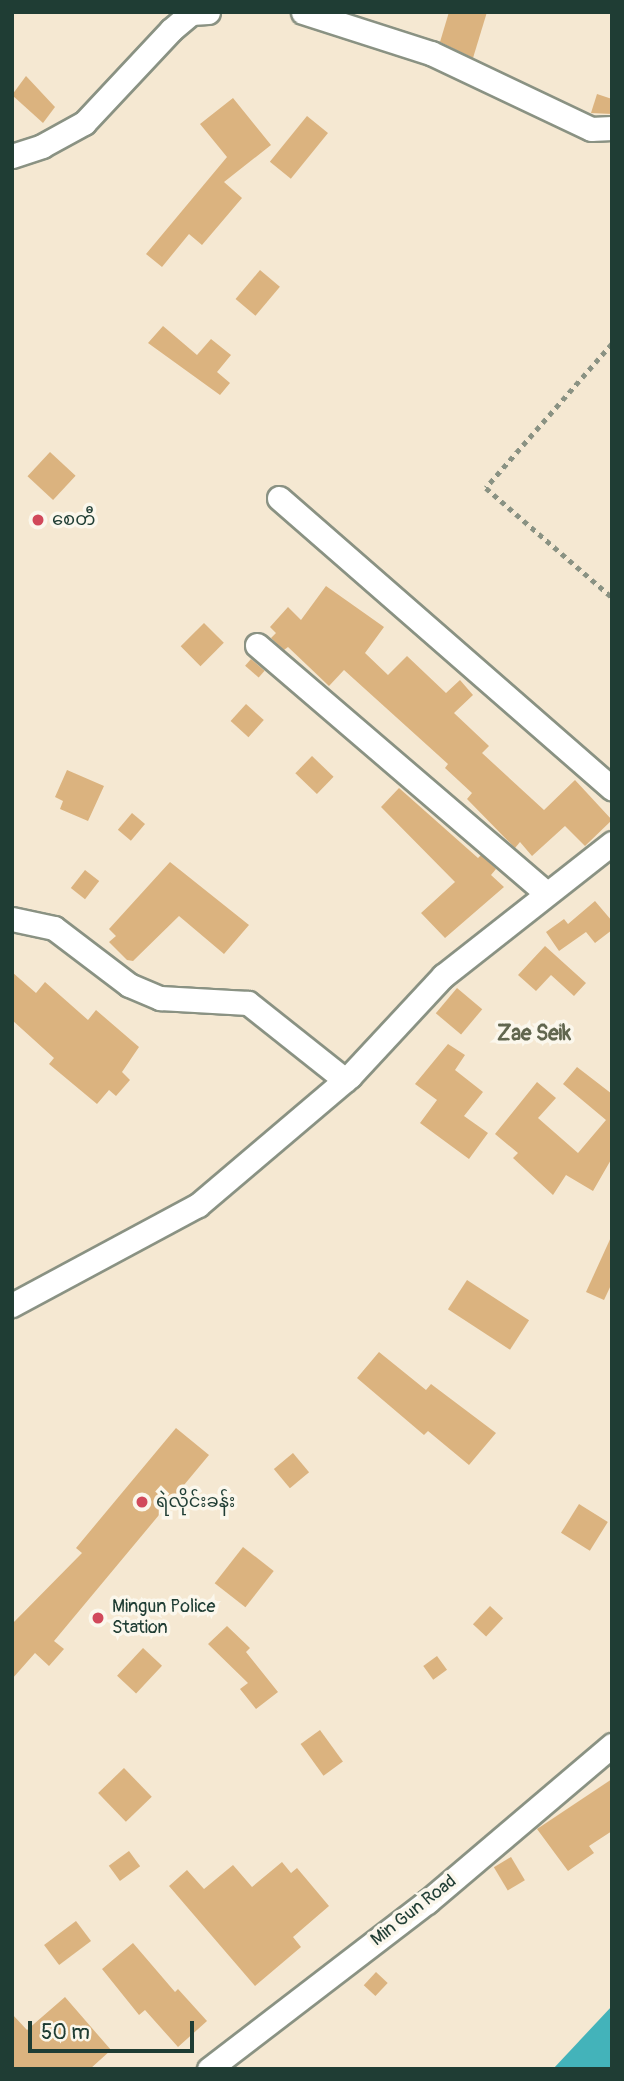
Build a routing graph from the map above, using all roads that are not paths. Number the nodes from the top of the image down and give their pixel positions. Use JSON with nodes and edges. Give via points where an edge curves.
{"nodes":[{"id":1,"x":208,"y":12,"type":"edge"},
{"id":2,"x":303,"y":12,"type":"edge"},
{"id":3,"x":612,"y":128,"type":"edge"},
{"id":4,"x":12,"y":156,"type":"edge"},
{"id":5,"x":279,"y":498,"type":"dead end"},
{"id":6,"x":257,"y":645,"type":"dead end"},
{"id":7,"x":612,"y":789,"type":"edge"},
{"id":8,"x":612,"y":843,"type":"edge"},
{"id":9,"x":545,"y":892,"type":"junction"},
{"id":10,"x":12,"y":919,"type":"edge"},
{"id":11,"x":345,"y":1080,"type":"junction"},
{"id":12,"x":12,"y":1305,"type":"edge"},
{"id":13,"x":612,"y":1745,"type":"edge"},
{"id":14,"x":209,"y":2069,"type":"edge"}],
"edges":[{"from":1,"to":4,"type":"street","via":[[191,13],[171,30],[84,123]]},
{"from":2,"to":3,"type":"street","via":[[431,53],[591,129]]},
{"from":5,"to":7,"type":"street"},
{"from":6,"to":9,"type":"street"},
{"from":8,"to":9,"type":"street"},
{"from":9,"to":11,"type":"street","via":[[443,976]]},
{"from":10,"to":11,"type":"street","via":[[54,928],[129,985],[160,998],[248,1003]]},
{"from":11,"to":12,"type":"street","via":[[198,1205]]},
{"from":13,"to":14,"type":"street","name":"Min Gun Road","via":[[428,1902]]}]}
